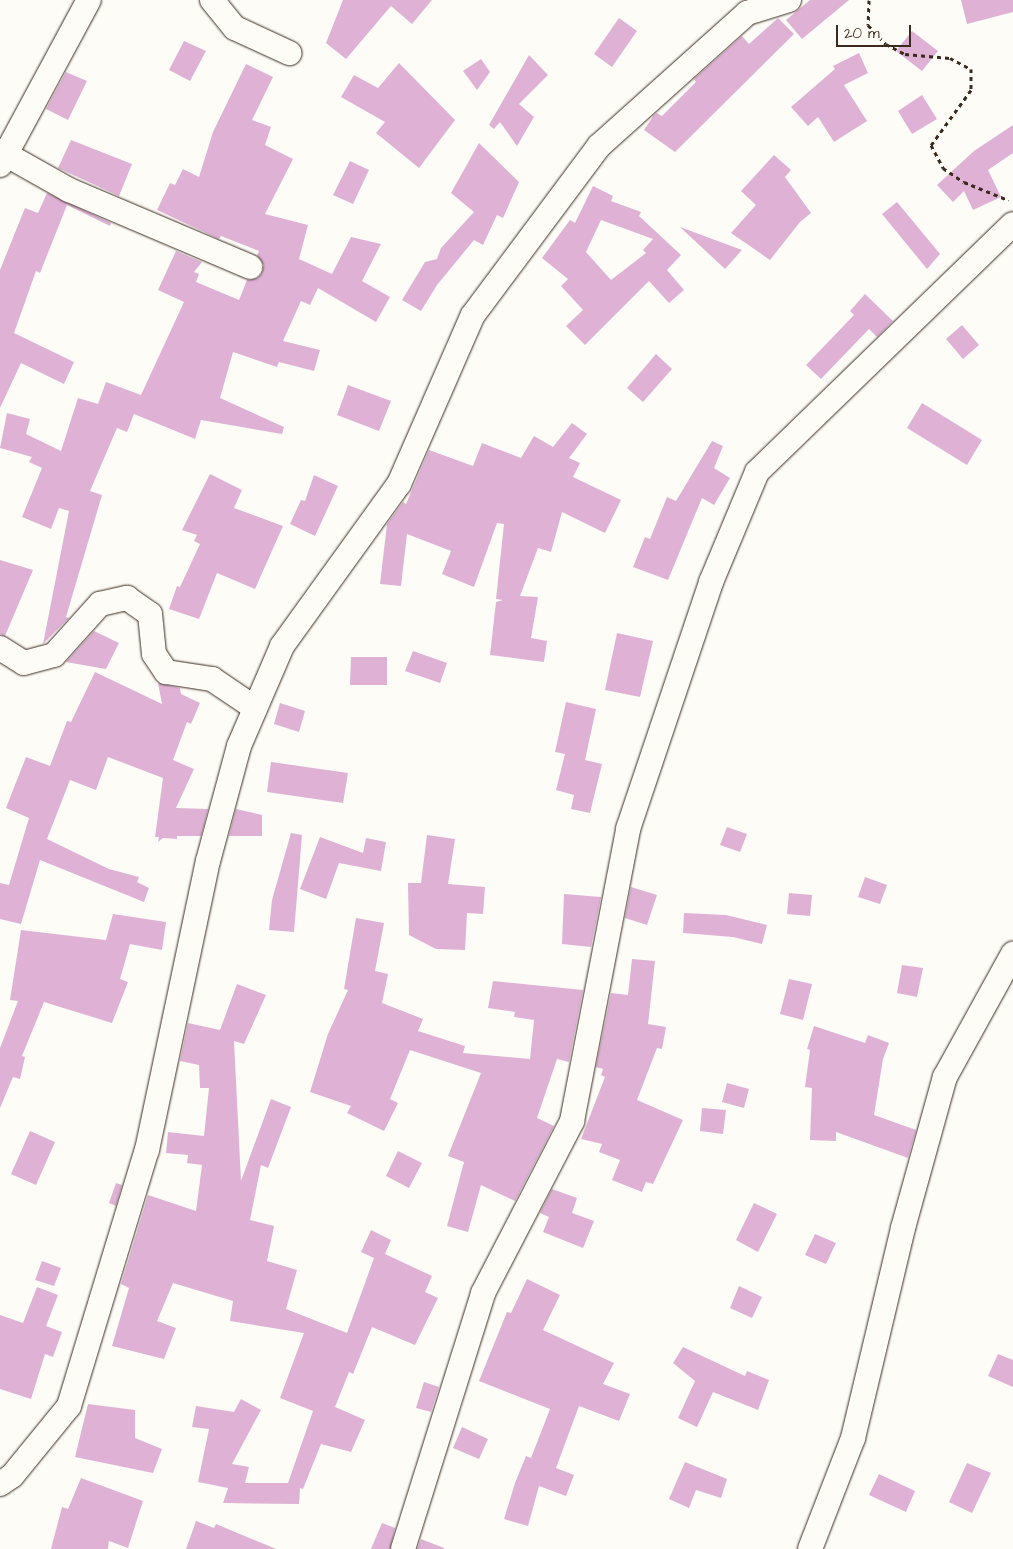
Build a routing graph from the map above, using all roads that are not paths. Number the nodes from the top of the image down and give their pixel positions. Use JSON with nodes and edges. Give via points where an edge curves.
{"nodes":[{"id":1,"x":89,"y":0,"type":"edge"},
{"id":2,"x":212,"y":0,"type":"edge"},
{"id":3,"x":788,"y":0,"type":"edge"},
{"id":4,"x":289,"y":53,"type":"dead end"},
{"id":5,"x":1,"y":157,"type":"edge"},
{"id":6,"x":1013,"y":224,"type":"edge"},
{"id":7,"x":250,"y":267,"type":"dead end"},
{"id":8,"x":0,"y":648,"type":"edge"},
{"id":9,"x":256,"y":708,"type":"junction"},
{"id":10,"x":1013,"y":954,"type":"edge"},
{"id":11,"x":0,"y":1484,"type":"edge"},
{"id":12,"x":403,"y":1549,"type":"edge"},
{"id":13,"x":810,"y":1549,"type":"edge"}],
"edges":[{"from":1,"to":5,"type":"street"},
{"from":2,"to":4,"type":"street","via":[[235,28]]},
{"from":3,"to":9,"type":"street","via":[[748,13],[599,146],[473,315],[399,484],[339,562],[282,646]]},
{"from":5,"to":7,"type":"street","via":[[68,190]]},
{"from":6,"to":12,"type":"street","via":[[757,472],[711,582],[628,829],[572,1121],[483,1293]]},
{"from":8,"to":9,"type":"street","via":[[24,663],[54,655],[100,604],[127,598],[150,614],[154,654],[166,672],[212,679]]},
{"from":9,"to":11,"type":"street","via":[[239,746],[208,861],[147,1150],[69,1406],[12,1476]]},
{"from":10,"to":13,"type":"street","via":[[945,1076],[903,1228],[853,1438]]}]}
